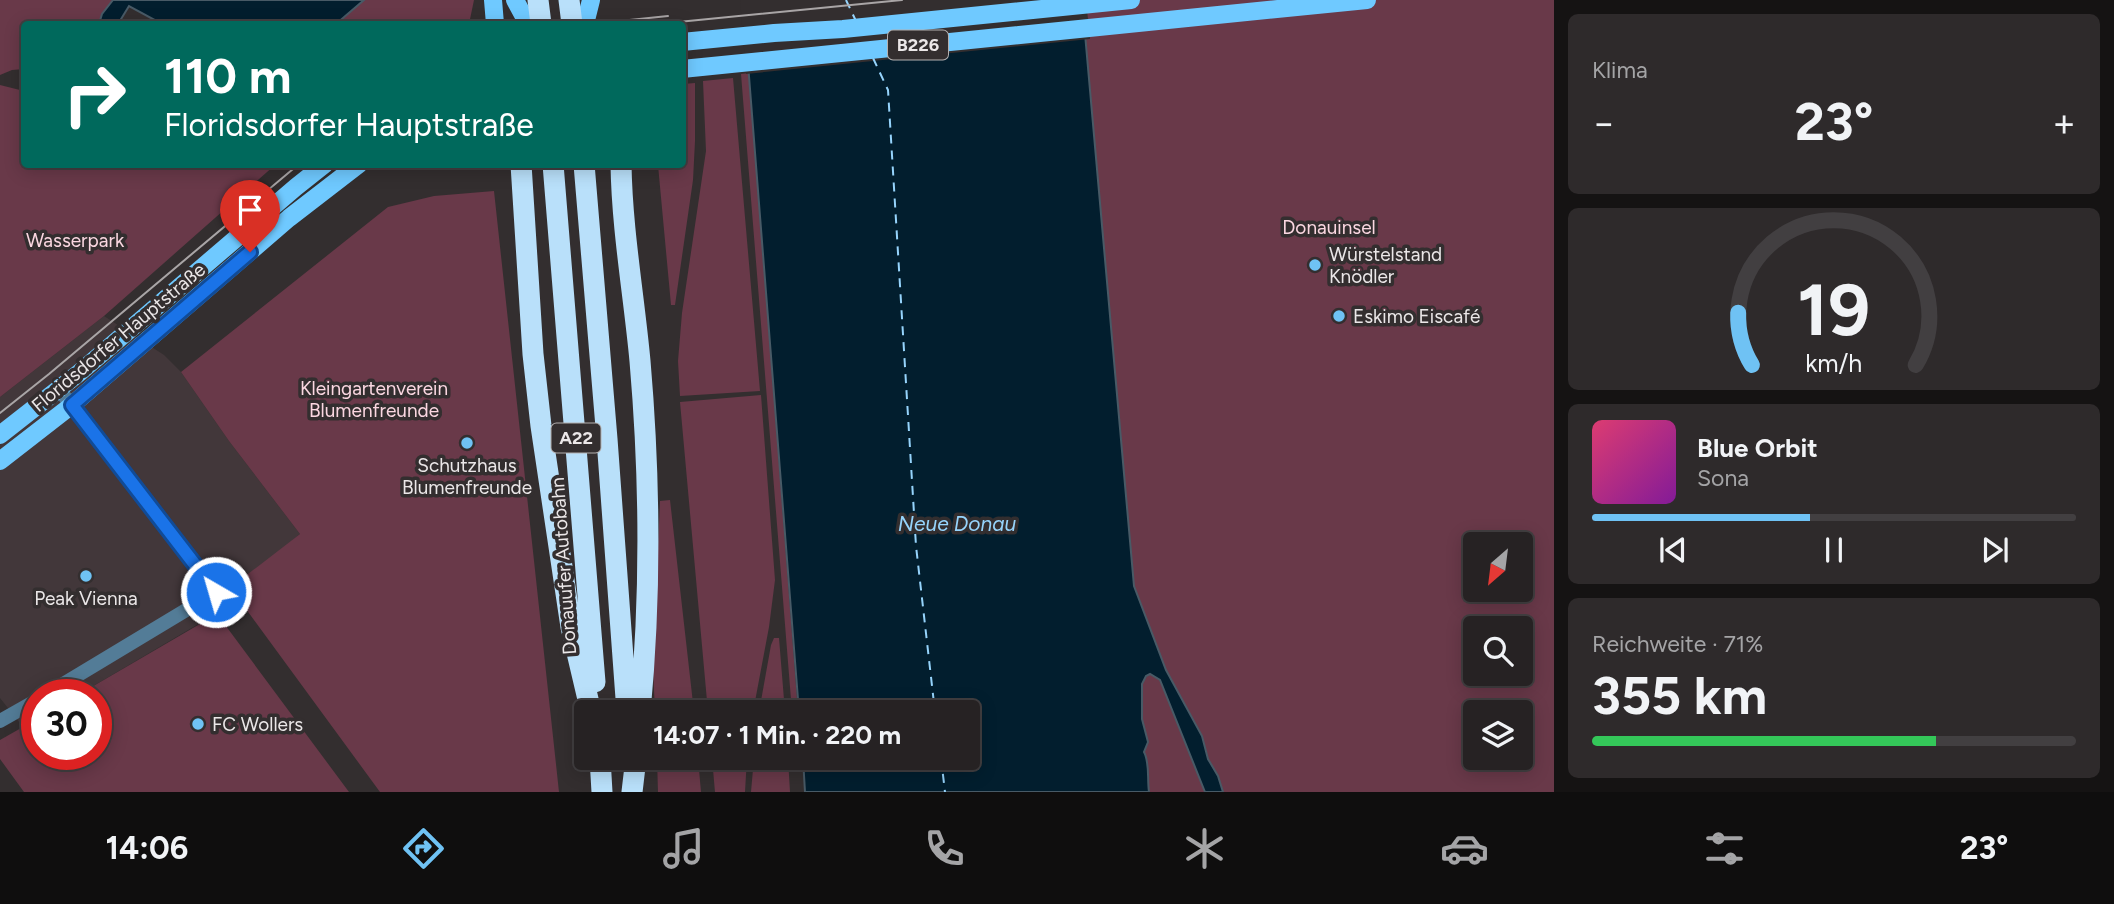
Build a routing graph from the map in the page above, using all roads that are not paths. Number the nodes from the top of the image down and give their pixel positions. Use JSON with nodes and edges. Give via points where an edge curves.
{"nodes":[{"id":1,"x":493,"y":0,"type":"edge"},
{"id":2,"x":569,"y":0,"type":"edge"},
{"id":3,"x":1130,"y":0,"type":"edge"},
{"id":4,"x":1367,"y":0,"type":"edge"},
{"id":5,"x":524,"y":3,"type":"edge"},
{"id":6,"x":587,"y":14,"type":"edge"},
{"id":7,"x":495,"y":21,"type":"edge"},
{"id":8,"x":527,"y":21,"type":"edge"},
{"id":9,"x":539,"y":21,"type":"edge"},
{"id":10,"x":686,"y":42,"type":"edge"},
{"id":11,"x":686,"y":69,"type":"edge"},
{"id":12,"x":320,"y":168,"type":"edge"},
{"id":13,"x":354,"y":168,"type":"edge"},
{"id":14,"x":521,"y":168,"type":"edge"},
{"id":15,"x":553,"y":168,"type":"edge"},
{"id":16,"x":584,"y":168,"type":"edge"},
{"id":17,"x":619,"y":170,"type":"edge"},
{"id":18,"x":59,"y":388,"type":"junction"},
{"id":19,"x":72,"y":405,"type":"junction"},
{"id":20,"x":0,"y":435,"type":"edge"},
{"id":21,"x":0,"y":461,"type":"edge"},
{"id":22,"x":72,"y":679,"type":"edge"},
{"id":23,"x":588,"y":700,"type":"edge"},
{"id":24,"x":596,"y":700,"type":"edge"},
{"id":25,"x":625,"y":700,"type":"edge"},
{"id":26,"x":641,"y":700,"type":"edge"},
{"id":27,"x":21,"y":710,"type":"edge"},
{"id":28,"x":0,"y":722,"type":"edge"},
{"id":29,"x":601,"y":770,"type":"edge"},
{"id":30,"x":631,"y":770,"type":"edge"},
{"id":31,"x":635,"y":770,"type":"edge"},
{"id":32,"x":602,"y":792,"type":"edge"},
{"id":33,"x":632,"y":792,"type":"edge"}],
"edges":[{"from":1,"to":7,"type":"main road"},
{"from":2,"to":6,"type":"highway"},
{"from":3,"to":10,"type":"main road","number":"B226"},
{"from":4,"to":11,"type":"main road","number":"B226"},
{"from":5,"to":8,"type":"main road"},
{"from":5,"to":9,"type":"highway"},
{"from":12,"to":18,"type":"main road","name":"Floridsdorfer Hauptstraße"},
{"from":13,"to":19,"type":"main road","name":"Floridsdorfer Hauptstraße"},
{"from":14,"to":23,"type":"highway","via":[[541,426],[570,627]]},
{"from":15,"to":24,"type":"highway","name":"Donauufer Autobahn","number":"A22"},
{"from":16,"to":25,"type":"highway","number":"A22"},
{"from":17,"to":26,"type":"highway","via":[[645,440],[646,650]]},
{"from":18,"to":19,"type":"street"},
{"from":18,"to":20,"type":"main road","name":"Floridsdorfer Hauptstraße"},
{"from":19,"to":21,"type":"main road","name":"Floridsdorfer Hauptstraße"},
{"from":19,"to":22,"type":"street","via":[[216,592]]},
{"from":27,"to":28,"type":"street"},
{"from":29,"to":32,"type":"highway"},
{"from":30,"to":33,"type":"highway"},
{"from":31,"to":33,"type":"highway"}]}
